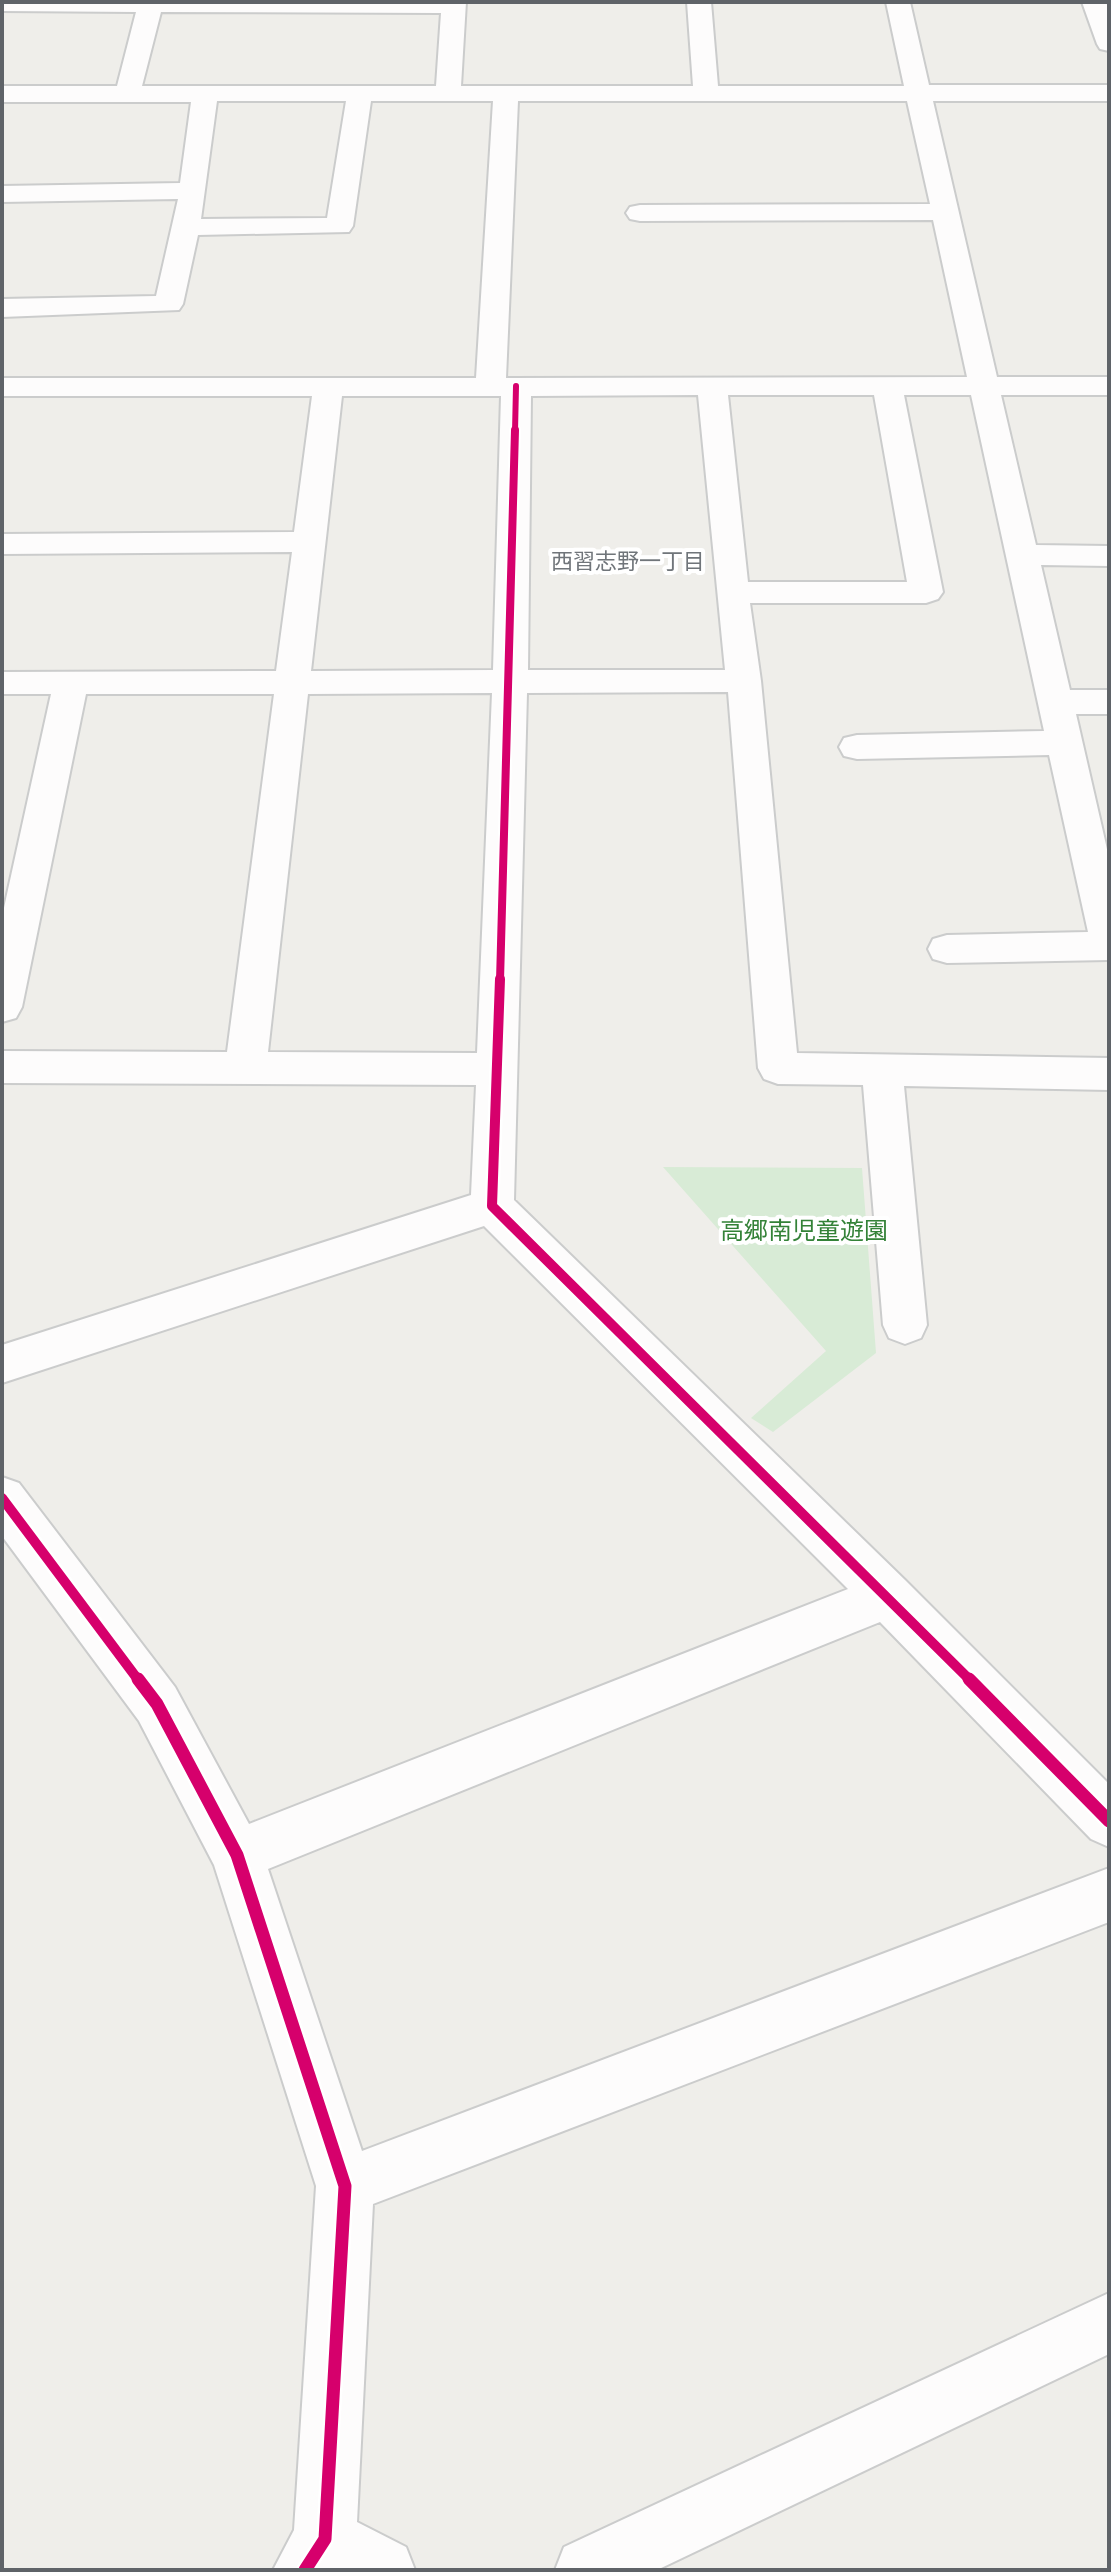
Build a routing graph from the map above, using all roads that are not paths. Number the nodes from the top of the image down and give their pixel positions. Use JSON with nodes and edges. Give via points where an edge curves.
{"nodes":[{"id":1,"x":699,"y":2,"type":"edge"},
{"id":2,"x":898,"y":2,"type":"edge"},
{"id":3,"x":1094,"y":2,"type":"edge"},
{"id":4,"x":151,"y":3,"type":"edge"},
{"id":5,"x":2,"y":4,"type":"edge"},
{"id":6,"x":454,"y":4,"type":"edge"},
{"id":7,"x":1109,"y":44,"type":"edge"},
{"id":8,"x":128,"y":92,"type":"junction"},
{"id":9,"x":205,"y":92,"type":"junction"},
{"id":10,"x":360,"y":92,"type":"junction"},
{"id":11,"x":448,"y":92,"type":"junction"},
{"id":12,"x":506,"y":92,"type":"junction"},
{"id":13,"x":706,"y":93,"type":"junction"},
{"id":14,"x":919,"y":93,"type":"junction"},
{"id":15,"x":1109,"y":93,"type":"edge"},
{"id":16,"x":2,"y":94,"type":"edge"},
{"id":17,"x":193,"y":191,"type":"junction"},
{"id":18,"x":2,"y":194,"type":"edge"},
{"id":19,"x":945,"y":212,"type":"junction"},
{"id":20,"x":640,"y":213,"type":"dead end"},
{"id":21,"x":185,"y":227,"type":"junction"},
{"id":22,"x":2,"y":308,"type":"edge"},
{"id":23,"x":503,"y":386,"type":"junction"},
{"id":24,"x":712,"y":386,"type":"junction"},
{"id":25,"x":887,"y":386,"type":"junction"},
{"id":26,"x":984,"y":386,"type":"junction"},
{"id":27,"x":1109,"y":386,"type":"edge"},
{"id":28,"x":2,"y":387,"type":"edge"},
{"id":29,"x":328,"y":387,"type":"junction"},
{"id":30,"x":308,"y":542,"type":"junction"},
{"id":31,"x":2,"y":544,"type":"edge"},
{"id":32,"x":1022,"y":555,"type":"junction"},
{"id":33,"x":1109,"y":556,"type":"edge"},
{"id":34,"x":732,"y":593,"type":"junction"},
{"id":35,"x":744,"y":681,"type":"junction"},
{"id":36,"x":2,"y":683,"type":"edge"},
{"id":37,"x":71,"y":683,"type":"junction"},
{"id":38,"x":510,"y":683,"type":"junction"},
{"id":39,"x":291,"y":684,"type":"junction"},
{"id":40,"x":1055,"y":702,"type":"junction"},
{"id":41,"x":1109,"y":702,"type":"edge"},
{"id":42,"x":1065,"y":743,"type":"junction"},
{"id":43,"x":857,"y":747,"type":"dead end"},
{"id":44,"x":1099,"y":853,"type":"edge"},
{"id":45,"x":1109,"y":943,"type":"edge"},
{"id":46,"x":947,"y":949,"type":"dead end"},
{"id":47,"x":2,"y":1007,"type":"edge"},
{"id":48,"x":246,"y":1066,"type":"junction"},
{"id":49,"x":2,"y":1067,"type":"edge"},
{"id":50,"x":495,"y":1069,"type":"junction"},
{"id":51,"x":882,"y":1071,"type":"junction"},
{"id":52,"x":1109,"y":1074,"type":"edge"},
{"id":53,"x":492,"y":1206,"type":"junction"},
{"id":54,"x":905,"y":1325,"type":"dead end"},
{"id":55,"x":2,"y":1364,"type":"edge"},
{"id":56,"x":2,"y":1498,"type":"edge"},
{"id":57,"x":888,"y":1596,"type":"junction"},
{"id":58,"x":1109,"y":1821,"type":"edge"},
{"id":59,"x":237,"y":1855,"type":"junction"},
{"id":60,"x":1109,"y":1895,"type":"edge"},
{"id":61,"x":345,"y":2186,"type":"junction"},
{"id":62,"x":1109,"y":2323,"type":"edge"},
{"id":63,"x":315,"y":2554,"type":"edge"},
{"id":64,"x":383,"y":2570,"type":"edge"},
{"id":65,"x":587,"y":2570,"type":"edge"}],
"edges":[{"from":1,"to":13,"type":"street"},
{"from":2,"to":14,"type":"street"},
{"from":3,"to":7,"type":"street"},
{"from":4,"to":5,"type":"street"},
{"from":4,"to":6,"type":"street"},
{"from":4,"to":8,"type":"street"},
{"from":6,"to":11,"type":"street"},
{"from":8,"to":9,"type":"street"},
{"from":8,"to":16,"type":"street"},
{"from":9,"to":10,"type":"street"},
{"from":9,"to":17,"type":"street"},
{"from":10,"to":11,"type":"street"},
{"from":10,"to":21,"type":"street","via":[[339,226]]},
{"from":11,"to":12,"type":"street"},
{"from":12,"to":13,"type":"street"},
{"from":12,"to":23,"type":"street"},
{"from":13,"to":14,"type":"street"},
{"from":14,"to":15,"type":"street"},
{"from":14,"to":19,"type":"street"},
{"from":17,"to":18,"type":"street"},
{"from":17,"to":21,"type":"street"},
{"from":19,"to":20,"type":"street"},
{"from":19,"to":26,"type":"street"},
{"from":21,"to":22,"type":"street","via":[[169,304]]},
{"from":23,"to":24,"type":"street"},
{"from":23,"to":29,"type":"street"},
{"from":23,"to":38,"type":"street"},
{"from":24,"to":25,"type":"street"},
{"from":24,"to":34,"type":"street"},
{"from":25,"to":26,"type":"street"},
{"from":25,"to":34,"type":"street","via":[[926,592]]},
{"from":26,"to":27,"type":"street"},
{"from":26,"to":32,"type":"street"},
{"from":28,"to":29,"type":"street"},
{"from":29,"to":30,"type":"street"},
{"from":30,"to":31,"type":"street"},
{"from":30,"to":39,"type":"street"},
{"from":32,"to":33,"type":"street"},
{"from":32,"to":40,"type":"street"},
{"from":34,"to":35,"type":"street"},
{"from":35,"to":38,"type":"street"},
{"from":35,"to":51,"type":"street","via":[[778,1068]]},
{"from":36,"to":37,"type":"street"},
{"from":37,"to":39,"type":"street"},
{"from":37,"to":47,"type":"street"},
{"from":38,"to":39,"type":"street"},
{"from":38,"to":50,"type":"street"},
{"from":39,"to":48,"type":"street"},
{"from":40,"to":41,"type":"street"},
{"from":40,"to":42,"type":"street"},
{"from":42,"to":43,"type":"street"},
{"from":42,"to":44,"type":"street"},
{"from":44,"to":45,"type":"street"},
{"from":45,"to":46,"type":"street"},
{"from":48,"to":49,"type":"street"},
{"from":48,"to":50,"type":"street"},
{"from":50,"to":53,"type":"street"},
{"from":51,"to":52,"type":"street"},
{"from":51,"to":54,"type":"street"},
{"from":53,"to":55,"type":"street"},
{"from":53,"to":57,"type":"street"},
{"from":56,"to":59,"type":"street","via":[[157,1704]]},
{"from":57,"to":58,"type":"street"},
{"from":57,"to":59,"type":"street"},
{"from":59,"to":61,"type":"street"},
{"from":60,"to":61,"type":"street"},
{"from":61,"to":63,"type":"street"},
{"from":62,"to":65,"type":"street"},
{"from":63,"to":64,"type":"street"}]}
